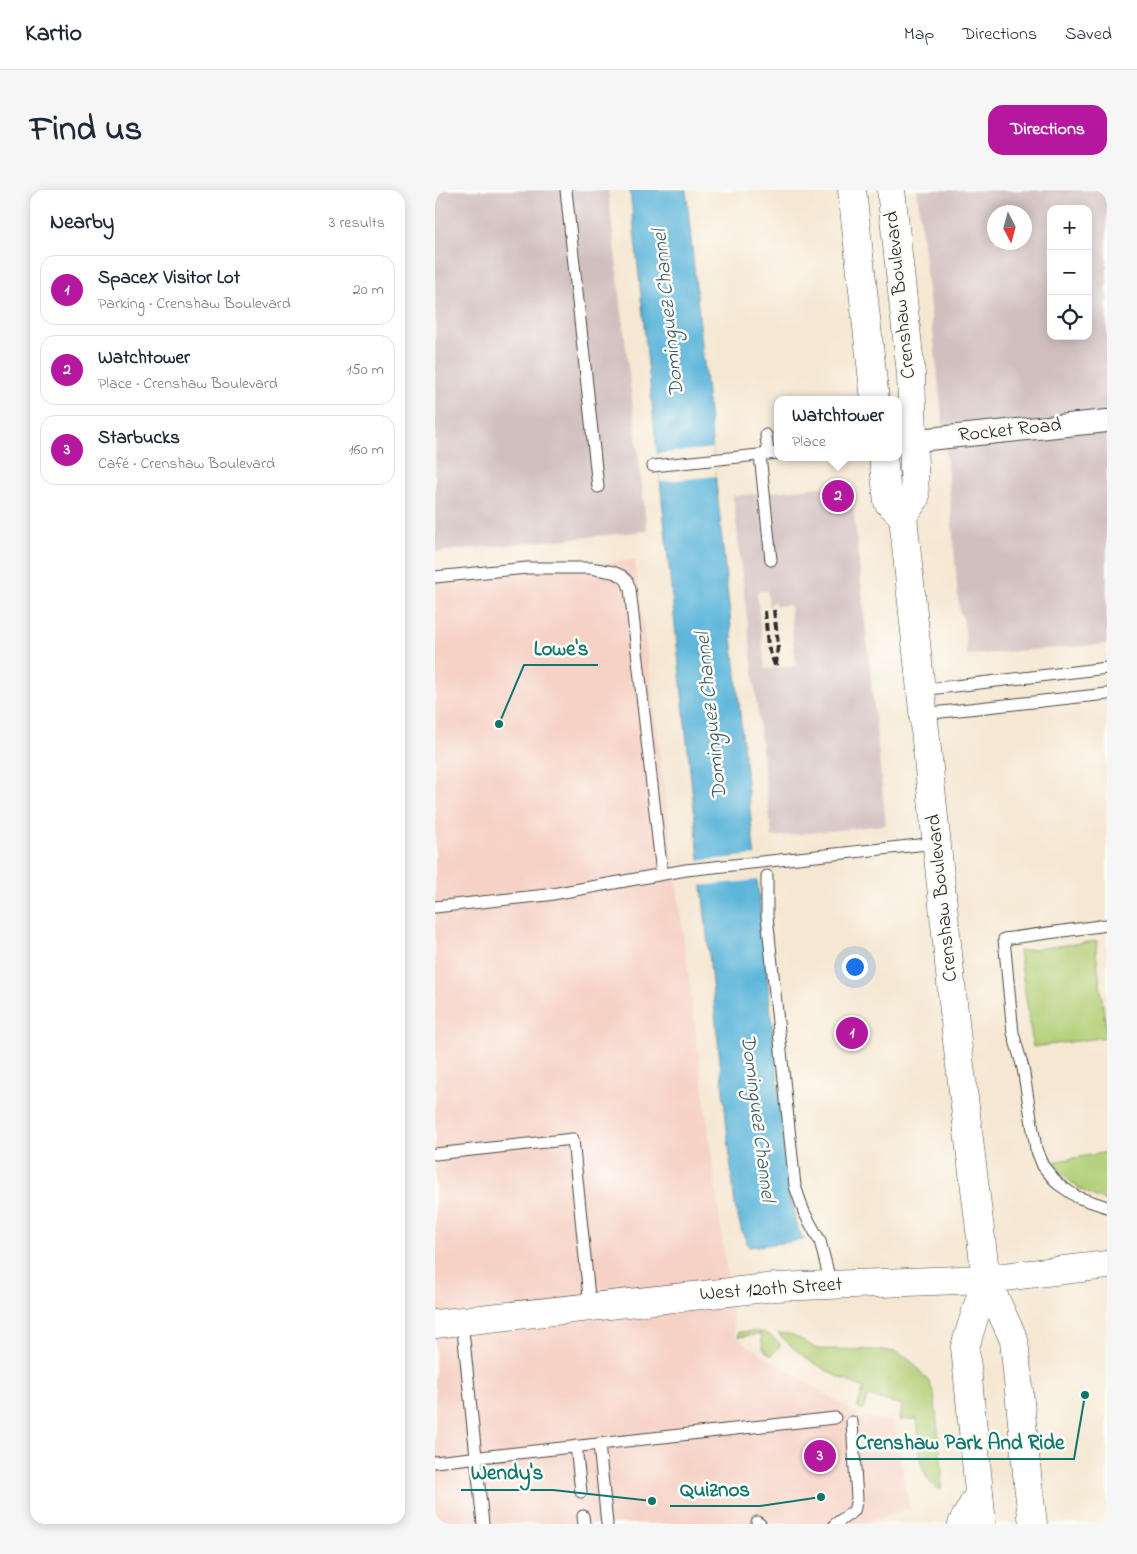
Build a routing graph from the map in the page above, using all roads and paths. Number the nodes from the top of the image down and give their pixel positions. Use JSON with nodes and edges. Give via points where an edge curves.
{"nodes":[{"id":1,"x":567,"y":190,"type":"edge"},
{"id":2,"x":852,"y":190,"type":"edge"},
{"id":3,"x":891,"y":190,"type":"edge"},
{"id":4,"x":875,"y":396,"type":"edge"},
{"id":5,"x":1107,"y":421,"type":"edge"},
{"id":6,"x":766,"y":435,"type":"dead end"},
{"id":7,"x":905,"y":442,"type":"edge"},
{"id":8,"x":769,"y":454,"type":"edge"},
{"id":9,"x":883,"y":461,"type":"edge"},
{"id":10,"x":653,"y":466,"type":"dead end"},
{"id":11,"x":598,"y":487,"type":"dead end"},
{"id":12,"x":903,"y":516,"type":"junction"},
{"id":13,"x":771,"y":560,"type":"dead end"},
{"id":14,"x":435,"y":577,"type":"edge"},
{"id":15,"x":1107,"y":668,"type":"edge"},
{"id":16,"x":1107,"y":694,"type":"edge"},
{"id":17,"x":922,"y":702,"type":"junction"},
{"id":18,"x":937,"y":843,"type":"junction"},
{"id":19,"x":662,"y":874,"type":"junction"},
{"id":20,"x":767,"y":876,"type":"dead end"},
{"id":21,"x":435,"y":907,"type":"edge"},
{"id":22,"x":1107,"y":925,"type":"edge"},
{"id":23,"x":435,"y":1154,"type":"edge"},
{"id":24,"x":1107,"y":1207,"type":"edge"},
{"id":25,"x":1107,"y":1265,"type":"edge"},
{"id":26,"x":986,"y":1279,"type":"junction"},
{"id":27,"x":831,"y":1284,"type":"junction"},
{"id":28,"x":590,"y":1307,"type":"junction"},
{"id":29,"x":462,"y":1322,"type":"junction"},
{"id":30,"x":435,"y":1324,"type":"edge"},
{"id":31,"x":835,"y":1418,"type":"dead end"},
{"id":32,"x":852,"y":1422,"type":"dead end"},
{"id":33,"x":599,"y":1444,"type":"junction"},
{"id":34,"x":576,"y":1446,"type":"junction"},
{"id":35,"x":476,"y":1457,"type":"junction"},
{"id":36,"x":435,"y":1462,"type":"edge"},
{"id":37,"x":581,"y":1492,"type":"dead end"},
{"id":38,"x":979,"y":1494,"type":"junction"},
{"id":39,"x":483,"y":1524,"type":"edge"},
{"id":40,"x":607,"y":1524,"type":"edge"},
{"id":41,"x":835,"y":1524,"type":"edge"},
{"id":42,"x":962,"y":1524,"type":"edge"},
{"id":43,"x":982,"y":1524,"type":"edge"},
{"id":44,"x":1033,"y":1524,"type":"edge"}],
"edges":[{"from":1,"to":11,"type":"lane"},
{"from":2,"to":4,"type":"main road","name":"Crenshaw Boulevard"},
{"from":3,"to":7,"type":"main road","name":"Crenshaw Boulevard","via":[[911,374]]},
{"from":5,"to":7,"type":"street","name":"Rocket Road"},
{"from":6,"to":8,"type":"lane"},
{"from":7,"to":12,"type":"main road","name":"Crenshaw Boulevard","via":[[915,499]]},
{"from":8,"to":10,"type":"lane"},
{"from":8,"to":13,"type":"lane"},
{"from":9,"to":12,"type":"main road","via":[[888,502]]},
{"from":12,"to":17,"type":"main road","name":"Crenshaw Boulevard"},
{"from":14,"to":19,"type":"lane","via":[[564,567],[613,572],[627,581]]},
{"from":15,"to":17,"type":"lane"},
{"from":16,"to":17,"type":"lane"},
{"from":17,"to":18,"type":"main road","name":"Crenshaw Boulevard"},
{"from":18,"to":19,"type":"lane"},
{"from":18,"to":26,"type":"main road","name":"Crenshaw Boulevard"},
{"from":19,"to":21,"type":"lane","via":[[547,895]]},
{"from":20,"to":27,"type":"lane","via":[[767,916],[795,1186],[804,1212],[820,1241]]},
{"from":22,"to":24,"type":"lane","via":[[1004,940],[1013,1033],[1023,1068],[1036,1149],[1043,1166],[1058,1184],[1077,1197]]},
{"from":23,"to":28,"type":"lane","via":[[573,1139]]},
{"from":25,"to":26,"type":"main road","name":"West 120th Street"},
{"from":26,"to":27,"type":"main road","name":"West 120th Street"},
{"from":26,"to":38,"type":"main road","name":"Crenshaw Boulevard","via":[[965,1347]]},
{"from":26,"to":44,"type":"main road","name":"Crenshaw Boulevard","via":[[1014,1340]]},
{"from":27,"to":28,"type":"main road","name":"West 120th Street"},
{"from":28,"to":29,"type":"main road","name":"West 120th Street"},
{"from":29,"to":30,"type":"main road","name":"West 120th Street"},
{"from":29,"to":35,"type":"lane"},
{"from":31,"to":33,"type":"lane"},
{"from":32,"to":41,"type":"lane","via":[[857,1500],[854,1511]]},
{"from":33,"to":34,"type":"lane"},
{"from":33,"to":40,"type":"lane"},
{"from":34,"to":35,"type":"lane"},
{"from":34,"to":37,"type":"lane"},
{"from":35,"to":36,"type":"lane"},
{"from":35,"to":39,"type":"lane"},
{"from":38,"to":42,"type":"main road"},
{"from":38,"to":43,"type":"main road","name":"Crenshaw Boulevard"}]}
